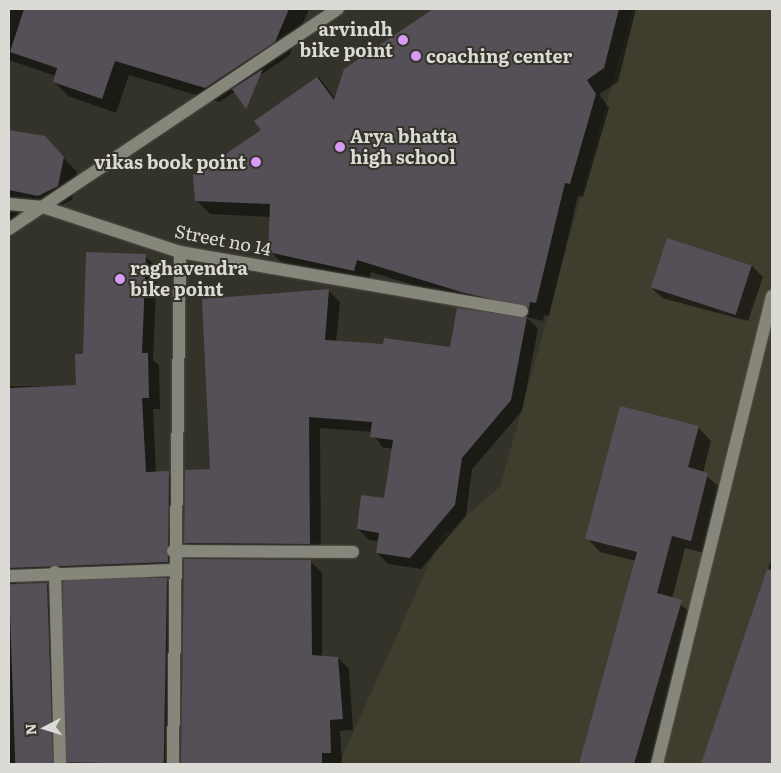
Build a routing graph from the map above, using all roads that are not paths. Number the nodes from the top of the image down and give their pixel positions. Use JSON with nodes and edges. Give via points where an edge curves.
{"nodes":[{"id":1,"x":338,"y":9,"type":"edge"},
{"id":2,"x":9,"y":204,"type":"edge"},
{"id":3,"x":43,"y":207,"type":"junction"},
{"id":4,"x":9,"y":230,"type":"edge"},
{"id":5,"x":180,"y":252,"type":"junction"},
{"id":6,"x":772,"y":296,"type":"edge"},
{"id":7,"x":522,"y":311,"type":"dead end"},
{"id":8,"x":173,"y":552,"type":"junction"},
{"id":9,"x":353,"y":552,"type":"dead end"},
{"id":10,"x":174,"y":570,"type":"junction"},
{"id":11,"x":55,"y":572,"type":"junction"},
{"id":12,"x":9,"y":576,"type":"edge"},
{"id":13,"x":60,"y":764,"type":"edge"},
{"id":14,"x":173,"y":764,"type":"edge"},
{"id":15,"x":656,"y":764,"type":"edge"}],
"edges":[{"from":1,"to":3,"type":"street"},
{"from":2,"to":3,"type":"street","name":"Street no 14"},
{"from":3,"to":4,"type":"street"},
{"from":3,"to":5,"type":"street","name":"Street no 14"},
{"from":5,"to":7,"type":"street","name":"Street no 14"},
{"from":5,"to":8,"type":"street"},
{"from":6,"to":15,"type":"street"},
{"from":8,"to":9,"type":"street"},
{"from":8,"to":10,"type":"street"},
{"from":10,"to":11,"type":"street"},
{"from":10,"to":14,"type":"street"},
{"from":11,"to":12,"type":"street"},
{"from":11,"to":13,"type":"street"}]}
